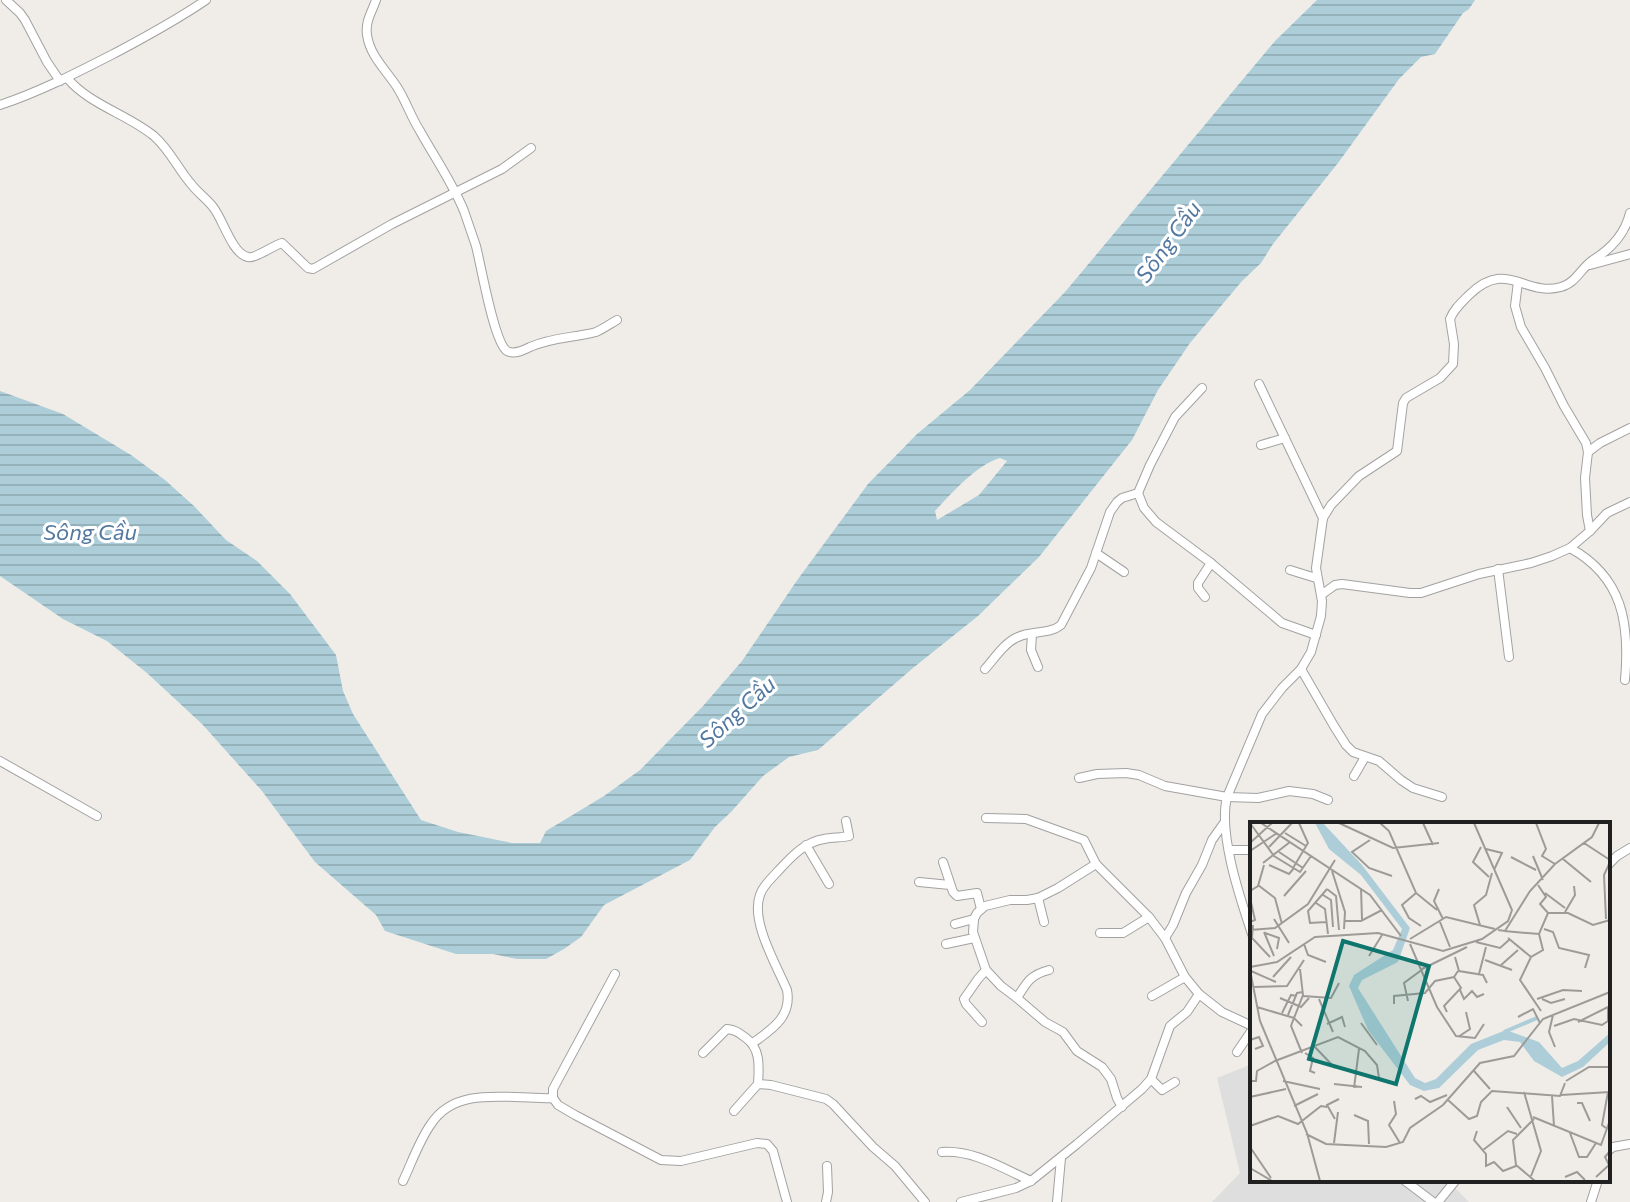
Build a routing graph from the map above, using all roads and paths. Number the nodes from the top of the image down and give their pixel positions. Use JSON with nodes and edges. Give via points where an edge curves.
{"nodes":[{"id":1,"x":6,"y":0,"type":"edge"},
{"id":2,"x":206,"y":0,"type":"edge"},
{"id":3,"x":376,"y":0,"type":"edge"},
{"id":4,"x":64,"y":79,"type":"junction"},
{"id":5,"x":0,"y":105,"type":"edge"},
{"id":6,"x":531,"y":148,"type":"dead end"},
{"id":7,"x":455,"y":191,"type":"junction"},
{"id":8,"x":1630,"y":213,"type":"edge"},
{"id":9,"x":1630,"y":254,"type":"edge"},
{"id":10,"x":1585,"y":265,"type":"junction"},
{"id":11,"x":1518,"y":282,"type":"junction"},
{"id":12,"x":617,"y":320,"type":"dead end"},
{"id":13,"x":1259,"y":384,"type":"dead end"},
{"id":14,"x":1202,"y":388,"type":"dead end"},
{"id":15,"x":1630,"y":428,"type":"edge"},
{"id":16,"x":1285,"y":438,"type":"junction"},
{"id":17,"x":1261,"y":445,"type":"dead end"},
{"id":18,"x":1588,"y":452,"type":"junction"},
{"id":19,"x":1138,"y":493,"type":"junction"},
{"id":20,"x":1630,"y":502,"type":"edge"},
{"id":21,"x":1323,"y":518,"type":"junction"},
{"id":22,"x":1590,"y":531,"type":"junction"},
{"id":23,"x":1570,"y":548,"type":"junction"},
{"id":24,"x":1096,"y":553,"type":"junction"},
{"id":25,"x":1211,"y":563,"type":"junction"},
{"id":26,"x":1498,"y":569,"type":"junction"},
{"id":27,"x":1290,"y":570,"type":"dead end"},
{"id":28,"x":1124,"y":572,"type":"dead end"},
{"id":29,"x":1316,"y":578,"type":"junction"},
{"id":30,"x":1321,"y":595,"type":"junction"},
{"id":31,"x":1205,"y":597,"type":"dead end"},
{"id":32,"x":1032,"y":634,"type":"junction"},
{"id":33,"x":1316,"y":635,"type":"junction"},
{"id":34,"x":1509,"y":657,"type":"dead end"},
{"id":35,"x":1038,"y":667,"type":"dead end"},
{"id":36,"x":985,"y":669,"type":"dead end"},
{"id":37,"x":1301,"y":669,"type":"junction"},
{"id":38,"x":1625,"y":680,"type":"dead end"},
{"id":39,"x":1365,"y":757,"type":"junction"},
{"id":40,"x":0,"y":761,"type":"edge"},
{"id":41,"x":1354,"y":776,"type":"dead end"},
{"id":42,"x":1079,"y":778,"type":"dead end"},
{"id":43,"x":1227,"y":797,"type":"junction"},
{"id":44,"x":1442,"y":797,"type":"dead end"},
{"id":45,"x":1328,"y":800,"type":"dead end"},
{"id":46,"x":97,"y":816,"type":"dead end"},
{"id":47,"x":986,"y":818,"type":"dead end"},
{"id":48,"x":846,"y":821,"type":"dead end"},
{"id":49,"x":1224,"y":823,"type":"junction"},
{"id":50,"x":806,"y":845,"type":"junction"},
{"id":51,"x":1630,"y":848,"type":"edge"},
{"id":52,"x":1229,"y":850,"type":"junction"},
{"id":53,"x":1250,"y":850,"type":"edge"},
{"id":54,"x":943,"y":862,"type":"dead end"},
{"id":55,"x":1610,"y":863,"type":"edge"},
{"id":56,"x":1096,"y":864,"type":"junction"},
{"id":57,"x":919,"y":882,"type":"dead end"},
{"id":58,"x":829,"y":884,"type":"dead end"},
{"id":59,"x":950,"y":885,"type":"junction"},
{"id":60,"x":1038,"y":898,"type":"junction"},
{"id":61,"x":981,"y":909,"type":"junction"},
{"id":62,"x":1149,"y":917,"type":"junction"},
{"id":63,"x":974,"y":919,"type":"junction"},
{"id":64,"x":1044,"y":922,"type":"dead end"},
{"id":65,"x":955,"y":924,"type":"dead end"},
{"id":66,"x":1250,"y":927,"type":"edge"},
{"id":67,"x":1100,"y":933,"type":"dead end"},
{"id":68,"x":974,"y":938,"type":"junction"},
{"id":69,"x":1165,"y":938,"type":"junction"},
{"id":70,"x":946,"y":944,"type":"dead end"},
{"id":71,"x":986,"y":970,"type":"junction"},
{"id":72,"x":1049,"y":970,"type":"dead end"},
{"id":73,"x":615,"y":974,"type":"dead end"},
{"id":74,"x":1185,"y":977,"type":"junction"},
{"id":75,"x":1199,"y":994,"type":"junction"},
{"id":76,"x":1152,"y":996,"type":"dead end"},
{"id":77,"x":1017,"y":998,"type":"junction"},
{"id":78,"x":982,"y":1022,"type":"dead end"},
{"id":79,"x":1250,"y":1027,"type":"edge"},
{"id":80,"x":1250,"y":1031,"type":"edge"},
{"id":81,"x":753,"y":1043,"type":"junction"},
{"id":82,"x":1237,"y":1052,"type":"dead end"},
{"id":83,"x":703,"y":1053,"type":"dead end"},
{"id":84,"x":1151,"y":1079,"type":"junction"},
{"id":85,"x":1175,"y":1082,"type":"dead end"},
{"id":86,"x":758,"y":1084,"type":"junction"},
{"id":87,"x":553,"y":1098,"type":"junction"},
{"id":88,"x":1122,"y":1107,"type":"junction"},
{"id":89,"x":734,"y":1111,"type":"dead end"},
{"id":90,"x":1630,"y":1144,"type":"edge"},
{"id":91,"x":1610,"y":1149,"type":"edge"},
{"id":92,"x":942,"y":1152,"type":"dead end"},
{"id":93,"x":1061,"y":1158,"type":"junction"},
{"id":94,"x":827,"y":1166,"type":"dead end"},
{"id":95,"x":403,"y":1181,"type":"dead end"},
{"id":96,"x":1031,"y":1181,"type":"junction"},
{"id":97,"x":1407,"y":1182,"type":"edge"},
{"id":98,"x":1454,"y":1182,"type":"edge"},
{"id":99,"x":1597,"y":1182,"type":"edge"},
{"id":100,"x":787,"y":1202,"type":"edge"},
{"id":101,"x":826,"y":1202,"type":"edge"},
{"id":102,"x":925,"y":1202,"type":"edge"},
{"id":103,"x":961,"y":1202,"type":"edge"},
{"id":104,"x":1057,"y":1202,"type":"edge"},
{"id":105,"x":1435,"y":1202,"type":"edge"},
{"id":106,"x":1591,"y":1202,"type":"edge"}],
"edges":[{"from":1,"to":4,"type":"street"},
{"from":2,"to":4,"type":"street"},
{"from":3,"to":7,"type":"street","via":[[366,25],[368,43]]},
{"from":4,"to":5,"type":"street"},
{"from":4,"to":7,"type":"street","via":[[162,143],[247,257],[282,243],[313,269]]},
{"from":6,"to":7,"type":"street"},
{"from":7,"to":12,"type":"street","via":[[475,245],[496,332],[507,351],[599,331]]},
{"from":8,"to":10,"type":"street","via":[[1610,248]]},
{"from":9,"to":10,"type":"street"},
{"from":10,"to":11,"type":"street","via":[[1574,281],[1560,288]]},
{"from":11,"to":18,"type":"street","via":[[1515,306],[1521,327]]},
{"from":11,"to":21,"type":"street","via":[[1486,281],[1457,306],[1450,319],[1453,364],[1406,398],[1397,451],[1359,476]]},
{"from":13,"to":16,"type":"street"},
{"from":14,"to":19,"type":"street","via":[[1175,417]]},
{"from":15,"to":18,"type":"street"},
{"from":16,"to":17,"type":"street"},
{"from":16,"to":21,"type":"street"},
{"from":18,"to":22,"type":"street"},
{"from":19,"to":24,"type":"street","via":[[1122,498],[1110,512]]},
{"from":19,"to":25,"type":"street","via":[[1156,522]]},
{"from":20,"to":22,"type":"street","via":[[1607,513]]},
{"from":21,"to":29,"type":"street"},
{"from":22,"to":23,"type":"street"},
{"from":23,"to":26,"type":"street"},
{"from":23,"to":38,"type":"street","via":[[1598,568],[1621,602],[1628,629]]},
{"from":24,"to":28,"type":"street"},
{"from":24,"to":32,"type":"street","via":[[1061,625]]},
{"from":25,"to":31,"type":"street","via":[[1198,583]]},
{"from":25,"to":33,"type":"street","via":[[1282,623]]},
{"from":26,"to":30,"type":"street","via":[[1421,593],[1342,584]]},
{"from":26,"to":34,"type":"street"},
{"from":27,"to":29,"type":"street"},
{"from":29,"to":30,"type":"street"},
{"from":30,"to":33,"type":"street"},
{"from":32,"to":35,"type":"street"},
{"from":32,"to":36,"type":"street","via":[[1019,635]]},
{"from":33,"to":37,"type":"street"},
{"from":37,"to":39,"type":"street","via":[[1346,745]]},
{"from":37,"to":43,"type":"street","via":[[1262,714]]},
{"from":39,"to":41,"type":"street"},
{"from":39,"to":44,"type":"street","via":[[1387,766],[1413,788]]},
{"from":40,"to":46,"type":"street"},
{"from":42,"to":43,"type":"street","via":[[1126,773]]},
{"from":43,"to":45,"type":"street","via":[[1289,791]]},
{"from":43,"to":49,"type":"street"},
{"from":47,"to":56,"type":"street","via":[[1026,819],[1079,837]]},
{"from":48,"to":50,"type":"street","via":[[849,836]]},
{"from":49,"to":52,"type":"street"},
{"from":49,"to":69,"type":"street"},
{"from":50,"to":58,"type":"street"},
{"from":50,"to":81,"type":"street","via":[[759,896],[759,924],[789,999],[777,1026]]},
{"from":51,"to":55,"type":"street"},
{"from":52,"to":53,"type":"street"},
{"from":52,"to":66,"type":"street"},
{"from":54,"to":59,"type":"street"},
{"from":56,"to":60,"type":"street"},
{"from":56,"to":62,"type":"street"},
{"from":57,"to":59,"type":"street"},
{"from":59,"to":61,"type":"street","via":[[957,896],[977,893]]},
{"from":60,"to":61,"type":"street"},
{"from":60,"to":64,"type":"street"},
{"from":61,"to":63,"type":"street"},
{"from":62,"to":67,"type":"street","via":[[1123,933]]},
{"from":62,"to":69,"type":"street"},
{"from":63,"to":65,"type":"street"},
{"from":63,"to":68,"type":"street"},
{"from":68,"to":70,"type":"street"},
{"from":68,"to":71,"type":"street"},
{"from":69,"to":74,"type":"street"},
{"from":71,"to":77,"type":"street"},
{"from":71,"to":78,"type":"street","via":[[964,999]]},
{"from":72,"to":77,"type":"street","via":[[1030,978]]},
{"from":73,"to":87,"type":"street","via":[[553,1089]]},
{"from":74,"to":75,"type":"street"},
{"from":74,"to":76,"type":"street"},
{"from":75,"to":79,"type":"street"},
{"from":75,"to":84,"type":"street","via":[[1170,1026]]},
{"from":77,"to":88,"type":"street","via":[[1102,1067]]},
{"from":80,"to":82,"type":"street"},
{"from":81,"to":83,"type":"street","via":[[727,1029]]},
{"from":81,"to":86,"type":"street"},
{"from":84,"to":85,"type":"street","via":[[1162,1090]]},
{"from":84,"to":88,"type":"street"},
{"from":86,"to":89,"type":"street"},
{"from":86,"to":102,"type":"street","via":[[826,1099]]},
{"from":87,"to":95,"type":"street","via":[[483,1097],[446,1107],[429,1126]]},
{"from":87,"to":100,"type":"street","via":[[661,1160],[767,1144]]},
{"from":88,"to":93,"type":"street"},
{"from":90,"to":91,"type":"street"},
{"from":92,"to":96,"type":"street","via":[[969,1153]]},
{"from":93,"to":96,"type":"street"},
{"from":93,"to":104,"type":"street"},
{"from":94,"to":101,"type":"street"},
{"from":96,"to":103,"type":"street"},
{"from":97,"to":105,"type":"street"},
{"from":98,"to":105,"type":"street"},
{"from":99,"to":106,"type":"street"}]}
